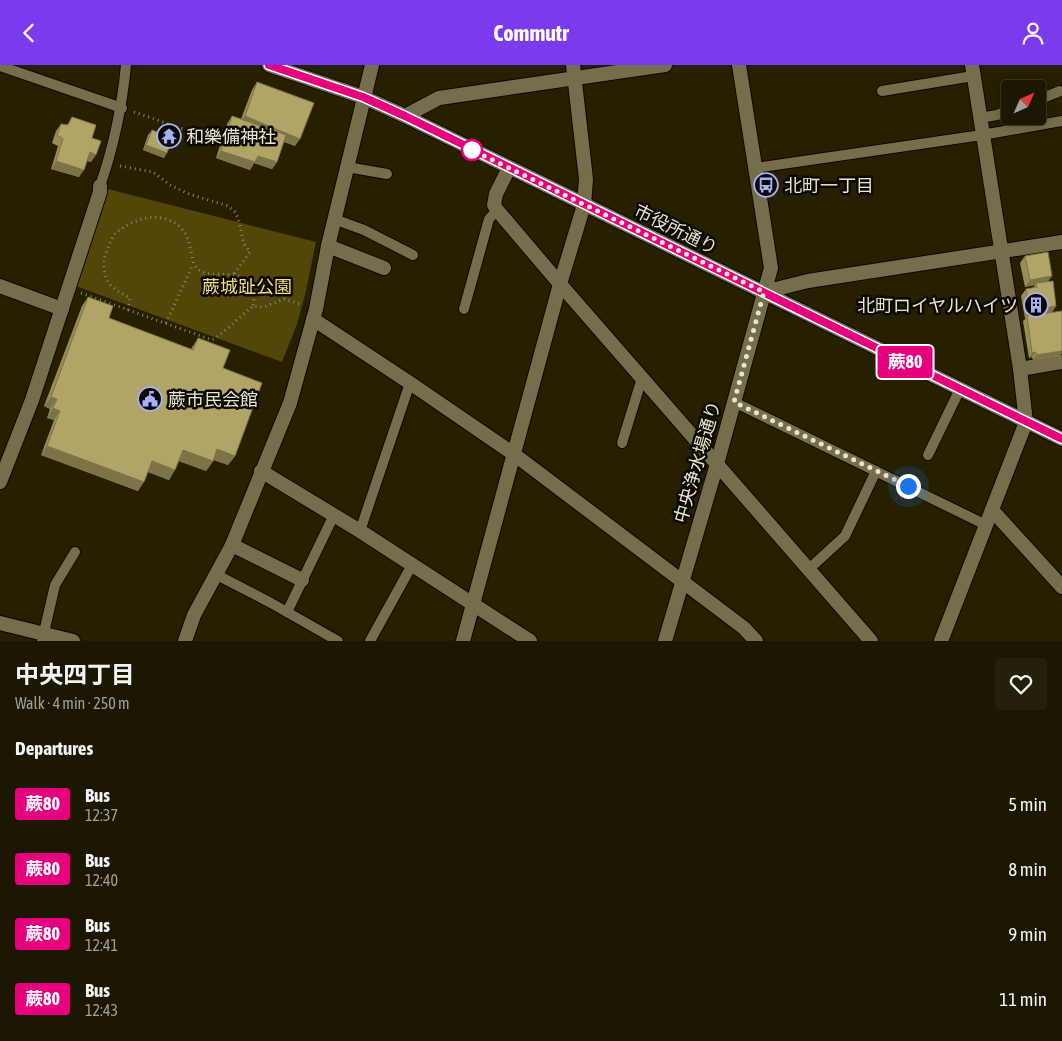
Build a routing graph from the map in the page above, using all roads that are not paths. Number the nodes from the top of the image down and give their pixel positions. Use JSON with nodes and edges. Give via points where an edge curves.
{"nodes":[{"id":1,"x":126,"y":65,"type":"edge"},
{"id":2,"x":269,"y":65,"type":"edge"},
{"id":3,"x":372,"y":65,"type":"edge"},
{"id":4,"x":660,"y":65,"type":"edge"},
{"id":5,"x":739,"y":65,"type":"edge"},
{"id":6,"x":0,"y":66,"type":"edge"},
{"id":7,"x":972,"y":71,"type":"edge"},
{"id":8,"x":574,"y":72,"type":"edge"},
{"id":9,"x":882,"y":91,"type":"dead end"},
{"id":10,"x":1060,"y":91,"type":"dead end"},
{"id":11,"x":363,"y":97,"type":"junction"},
{"id":12,"x":1046,"y":97,"type":"edge"},
{"id":13,"x":122,"y":108,"type":"junction"},
{"id":14,"x":1001,"y":113,"type":"edge"},
{"id":15,"x":405,"y":116,"type":"junction"},
{"id":16,"x":980,"y":117,"type":"junction"},
{"id":17,"x":1062,"y":121,"type":"edge"},
{"id":18,"x":982,"y":135,"type":"junction"},
{"id":19,"x":347,"y":167,"type":"junction"},
{"id":20,"x":509,"y":168,"type":"junction"},
{"id":21,"x":756,"y":168,"type":"junction"},
{"id":22,"x":387,"y":174,"type":"dead end"},
{"id":23,"x":100,"y":185,"type":"joint"},
{"id":24,"x":584,"y":205,"type":"junction"},
{"id":25,"x":497,"y":210,"type":"junction"},
{"id":26,"x":334,"y":219,"type":"junction"},
{"id":27,"x":1062,"y":242,"type":"edge"},
{"id":28,"x":328,"y":246,"type":"junction"},
{"id":29,"x":1000,"y":252,"type":"junction"},
{"id":30,"x":413,"y":255,"type":"dead end"},
{"id":31,"x":384,"y":268,"type":"dead end"},
{"id":32,"x":560,"y":284,"type":"junction"},
{"id":33,"x":0,"y":286,"type":"edge"},
{"id":34,"x":764,"y":292,"type":"junction"},
{"id":35,"x":62,"y":309,"type":"junction"},
{"id":36,"x":464,"y":309,"type":"dead end"},
{"id":37,"x":315,"y":314,"type":"junction"},
{"id":38,"x":1062,"y":362,"type":"edge"},
{"id":39,"x":1020,"y":369,"type":"junction"},
{"id":40,"x":642,"y":378,"type":"junction"},
{"id":41,"x":410,"y":383,"type":"junction"},
{"id":42,"x":960,"y":389,"type":"junction"},
{"id":43,"x":734,"y":402,"type":"junction"},
{"id":44,"x":1026,"y":422,"type":"junction"},
{"id":45,"x":1062,"y":439,"type":"edge"},
{"id":46,"x":622,"y":443,"type":"dead end"},
{"id":47,"x":514,"y":455,"type":"junction"},
{"id":48,"x":928,"y":455,"type":"dead end"},
{"id":49,"x":717,"y":464,"type":"junction"},
{"id":50,"x":261,"y":471,"type":"junction"},
{"id":51,"x":876,"y":471,"type":"junction"},
{"id":52,"x":0,"y":482,"type":"edge"},
{"id":53,"x":992,"y":510,"type":"junction"},
{"id":54,"x":334,"y":515,"type":"junction"},
{"id":55,"x":986,"y":525,"type":"junction"},
{"id":56,"x":360,"y":531,"type":"junction"},
{"id":57,"x":233,"y":541,"type":"junction"},
{"id":58,"x":75,"y":552,"type":"dead end"},
{"id":59,"x":412,"y":565,"type":"junction"},
{"id":60,"x":809,"y":569,"type":"junction"},
{"id":61,"x":216,"y":575,"type":"junction"},
{"id":62,"x":302,"y":580,"type":"junction"},
{"id":63,"x":682,"y":581,"type":"junction"},
{"id":64,"x":1062,"y":587,"type":"edge"},
{"id":65,"x":472,"y":604,"type":"junction"},
{"id":66,"x":287,"y":612,"type":"junction"},
{"id":67,"x":0,"y":623,"type":"edge"},
{"id":68,"x":43,"y":637,"type":"edge"},
{"id":69,"x":73,"y":641,"type":"edge"},
{"id":70,"x":186,"y":641,"type":"edge"},
{"id":71,"x":338,"y":641,"type":"edge"},
{"id":72,"x":370,"y":641,"type":"edge"},
{"id":73,"x":463,"y":641,"type":"edge"},
{"id":74,"x":530,"y":641,"type":"edge"},
{"id":75,"x":665,"y":641,"type":"edge"},
{"id":76,"x":756,"y":641,"type":"edge"},
{"id":77,"x":871,"y":641,"type":"edge"},
{"id":78,"x":941,"y":641,"type":"edge"}],
"edges":[{"from":1,"to":13,"type":"lane"},
{"from":2,"to":11,"type":"street","name":"市役所通り"},
{"from":3,"to":11,"type":"street"},
{"from":4,"to":8,"type":"street"},
{"from":5,"to":21,"type":"street","name":"中央浄水場通り"},
{"from":6,"to":13,"type":"lane"},
{"from":7,"to":9,"type":"lane"},
{"from":7,"to":16,"type":"street"},
{"from":8,"to":15,"type":"street","via":[[439,98]]},
{"from":8,"to":24,"type":"street","via":[[586,179]]},
{"from":10,"to":12,"type":"lane"},
{"from":11,"to":15,"type":"street","name":"市役所通り"},
{"from":11,"to":19,"type":"street"},
{"from":13,"to":23,"type":"lane"},
{"from":14,"to":16,"type":"lane"},
{"from":15,"to":20,"type":"street","name":"市役所通り"},
{"from":16,"to":18,"type":"street"},
{"from":17,"to":18,"type":"lane"},
{"from":18,"to":21,"type":"lane"},
{"from":18,"to":29,"type":"street"},
{"from":19,"to":22,"type":"lane"},
{"from":19,"to":26,"type":"street"},
{"from":20,"to":24,"type":"street","name":"市役所通り"},
{"from":20,"to":25,"type":"street","via":[[496,194],[494,205]]},
{"from":21,"to":34,"type":"street","name":"中央浄水場通り","via":[[771,268]]},
{"from":23,"to":35,"type":"street"},
{"from":24,"to":32,"type":"street"},
{"from":24,"to":34,"type":"street","name":"市役所通り"},
{"from":25,"to":32,"type":"street"},
{"from":25,"to":36,"type":"lane","via":[[489,219]]},
{"from":26,"to":28,"type":"street"},
{"from":26,"to":30,"type":"lane"},
{"from":27,"to":29,"type":"street"},
{"from":28,"to":31,"type":"street"},
{"from":28,"to":37,"type":"street"},
{"from":29,"to":34,"type":"street","via":[[808,281]]},
{"from":29,"to":39,"type":"street"},
{"from":32,"to":40,"type":"street"},
{"from":32,"to":47,"type":"street"},
{"from":33,"to":35,"type":"street"},
{"from":34,"to":42,"type":"street","name":"市役所通り"},
{"from":34,"to":43,"type":"street","name":"中央浄水場通り"},
{"from":35,"to":52,"type":"street"},
{"from":37,"to":41,"type":"street"},
{"from":37,"to":50,"type":"street","via":[[290,403]]},
{"from":38,"to":39,"type":"street"},
{"from":39,"to":44,"type":"street"},
{"from":40,"to":46,"type":"lane"},
{"from":40,"to":49,"type":"street"},
{"from":41,"to":47,"type":"street"},
{"from":41,"to":56,"type":"lane"},
{"from":42,"to":44,"type":"street","name":"市役所通り"},
{"from":42,"to":48,"type":"lane"},
{"from":43,"to":49,"type":"street","name":"中央浄水場通り"},
{"from":43,"to":51,"type":"lane"},
{"from":44,"to":45,"type":"street","name":"市役所通り"},
{"from":44,"to":53,"type":"street"},
{"from":47,"to":63,"type":"street"},
{"from":47,"to":65,"type":"street"},
{"from":49,"to":60,"type":"street"},
{"from":49,"to":63,"type":"street","name":"中央浄水場通り"},
{"from":50,"to":54,"type":"street"},
{"from":50,"to":57,"type":"street"},
{"from":51,"to":55,"type":"lane"},
{"from":51,"to":60,"type":"lane","via":[[845,536]]},
{"from":53,"to":55,"type":"street"},
{"from":53,"to":64,"type":"street"},
{"from":54,"to":56,"type":"street"},
{"from":54,"to":62,"type":"lane"},
{"from":55,"to":78,"type":"street"},
{"from":56,"to":59,"type":"street"},
{"from":57,"to":61,"type":"street"},
{"from":57,"to":62,"type":"street"},
{"from":58,"to":68,"type":"lane","via":[[55,585]]},
{"from":59,"to":65,"type":"street"},
{"from":59,"to":72,"type":"lane"},
{"from":60,"to":77,"type":"street"},
{"from":61,"to":66,"type":"lane"},
{"from":61,"to":70,"type":"street","via":[[194,615]]},
{"from":62,"to":66,"type":"lane"},
{"from":63,"to":75,"type":"street","name":"中央浄水場通り"},
{"from":63,"to":76,"type":"street","via":[[744,628]]},
{"from":65,"to":73,"type":"street"},
{"from":65,"to":74,"type":"street"},
{"from":66,"to":71,"type":"lane"},
{"from":67,"to":68,"type":"street"},
{"from":68,"to":69,"type":"street"}]}
